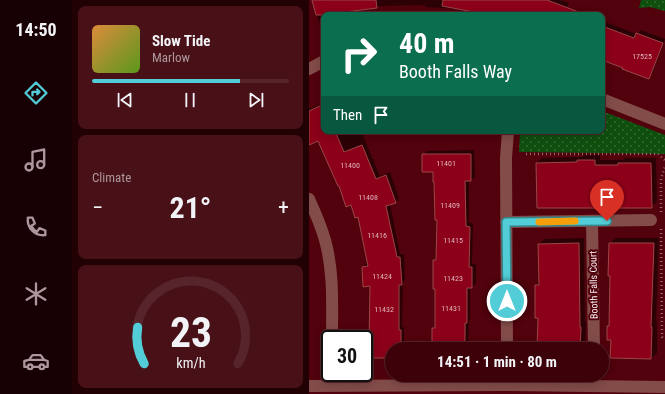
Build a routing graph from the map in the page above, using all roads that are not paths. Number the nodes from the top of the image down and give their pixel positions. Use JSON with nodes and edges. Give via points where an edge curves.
{"nodes":[{"id":1,"x":321,"y":62,"type":"edge"},
{"id":2,"x":309,"y":68,"type":"edge"},
{"id":3,"x":605,"y":100,"type":"edge"},
{"id":4,"x":664,"y":121,"type":"edge"},
{"id":5,"x":508,"y":134,"type":"edge"},
{"id":6,"x":309,"y":199,"type":"edge"},
{"id":7,"x":592,"y":221,"type":"junction"},
{"id":8,"x":506,"y":222,"type":"junction"},
{"id":9,"x":658,"y":222,"type":"road end"},
{"id":10,"x":333,"y":330,"type":"edge"},
{"id":11,"x":507,"y":342,"type":"edge"},
{"id":12,"x":594,"y":342,"type":"edge"},
{"id":13,"x":333,"y":382,"type":"edge"},
{"id":14,"x":449,"y":382,"type":"edge"},
{"id":15,"x":607,"y":382,"type":"edge"},
{"id":16,"x":309,"y":386,"type":"edge"},
{"id":17,"x":333,"y":386,"type":"junction"},
{"id":18,"x":665,"y":387,"type":"edge"}],
"edges":[{"from":1,"to":2,"type":"street"},
{"from":3,"to":4,"type":"street"},
{"from":5,"to":8,"type":"street"},
{"from":6,"to":10,"type":"street","via":[[323,233],[328,256]]},
{"from":7,"to":8,"type":"street"},
{"from":7,"to":9,"type":"street"},
{"from":7,"to":12,"type":"street","name":"Booth Falls Court"},
{"from":8,"to":11,"type":"street"},
{"from":13,"to":17,"type":"street"},
{"from":14,"to":17,"type":"street"},
{"from":15,"to":18,"type":"street"},
{"from":16,"to":17,"type":"street"}]}
